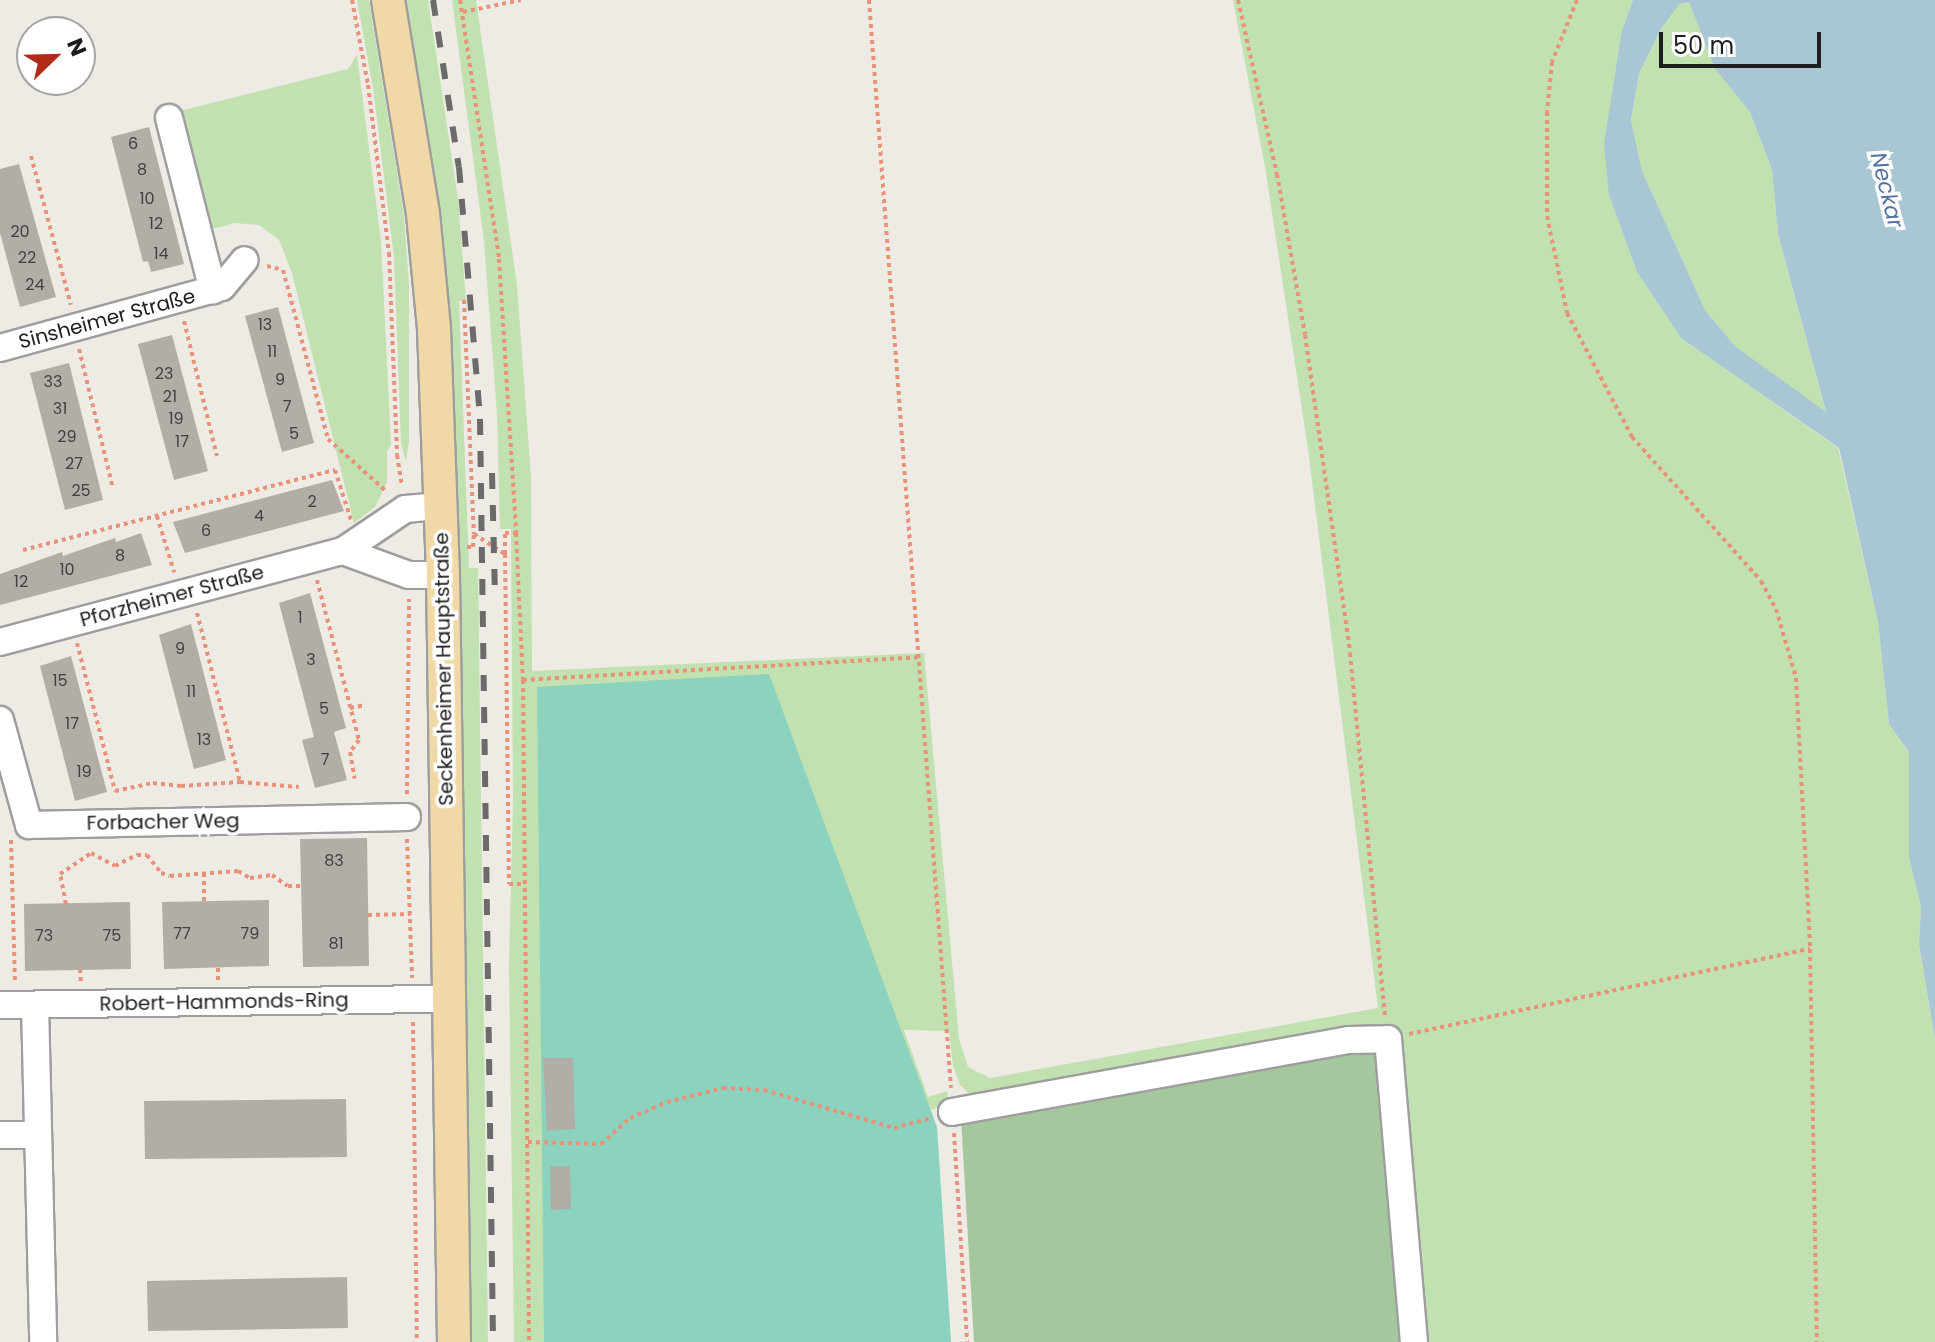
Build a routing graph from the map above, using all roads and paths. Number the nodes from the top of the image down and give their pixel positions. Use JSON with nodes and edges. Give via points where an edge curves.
{"nodes":[{"id":1,"x":352,"y":0,"type":"edge"},
{"id":2,"x":388,"y":0,"type":"edge"},
{"id":3,"x":460,"y":0,"type":"edge"},
{"id":4,"x":521,"y":0,"type":"edge"},
{"id":5,"x":869,"y":0,"type":"edge"},
{"id":6,"x":1238,"y":0,"type":"edge"},
{"id":7,"x":1577,"y":0,"type":"edge"},
{"id":8,"x":463,"y":12,"type":"junction"},
{"id":9,"x":169,"y":118,"type":"dead end"},
{"id":10,"x":245,"y":260,"type":"joint"},
{"id":11,"x":213,"y":290,"type":"junction"},
{"id":12,"x":179,"y":299,"type":"junction"},
{"id":13,"x":464,"y":300,"type":"dead end"},
{"id":14,"x":0,"y":348,"type":"edge"},
{"id":15,"x":217,"y":456,"type":"dead end"},
{"id":16,"x":441,"y":506,"type":"junction"},
{"id":17,"x":405,"y":509,"type":"junction"},
{"id":18,"x":157,"y":516,"type":"junction"},
{"id":19,"x":516,"y":533,"type":"junction"},
{"id":20,"x":474,"y":534,"type":"dead end"},
{"id":21,"x":350,"y":546,"type":"junction"},
{"id":22,"x":23,"y":550,"type":"dead end"},
{"id":23,"x":505,"y":554,"type":"dead end"},
{"id":24,"x":311,"y":559,"type":"junction"},
{"id":25,"x":505,"y":569,"type":"dead end"},
{"id":26,"x":409,"y":575,"type":"junction"},
{"id":27,"x":443,"y":575,"type":"junction"},
{"id":28,"x":186,"y":592,"type":"junction"},
{"id":29,"x":72,"y":623,"type":"junction"},
{"id":30,"x":0,"y":642,"type":"edge"},
{"id":31,"x":917,"y":657,"type":"junction"},
{"id":32,"x":523,"y":680,"type":"junction"},
{"id":33,"x":366,"y":705,"type":"dead end"},
{"id":34,"x":350,"y":708,"type":"junction"},
{"id":35,"x":0,"y":720,"type":"edge"},
{"id":36,"x":355,"y":779,"type":"dead end"},
{"id":37,"x":240,"y":782,"type":"junction"},
{"id":38,"x":299,"y":787,"type":"dead end"},
{"id":39,"x":407,"y":817,"type":"junction"},
{"id":40,"x":11,"y":837,"type":"dead end"},
{"id":41,"x":204,"y":873,"type":"junction"},
{"id":42,"x":523,"y":884,"type":"junction"},
{"id":43,"x":301,"y":886,"type":"dead end"},
{"id":44,"x":204,"y":901,"type":"dead end"},
{"id":45,"x":66,"y":904,"type":"dead end"},
{"id":46,"x":410,"y":914,"type":"junction"},
{"id":47,"x":368,"y":915,"type":"dead end"},
{"id":48,"x":1810,"y":949,"type":"junction"},
{"id":49,"x":413,"y":999,"type":"junction"},
{"id":50,"x":447,"y":999,"type":"junction"},
{"id":51,"x":17,"y":1005,"type":"edge"},
{"id":52,"x":1388,"y":1039,"type":"junction"},
{"id":53,"x":952,"y":1112,"type":"junction"},
{"id":54,"x":0,"y":1135,"type":"edge"},
{"id":55,"x":38,"y":1135,"type":"junction"},
{"id":56,"x":528,"y":1142,"type":"junction"},
{"id":57,"x":43,"y":1342,"type":"edge"},
{"id":58,"x":417,"y":1342,"type":"edge"},
{"id":59,"x":454,"y":1342,"type":"edge"},
{"id":60,"x":529,"y":1342,"type":"edge"},
{"id":61,"x":967,"y":1342,"type":"edge"},
{"id":62,"x":1414,"y":1342,"type":"edge"},
{"id":63,"x":1817,"y":1342,"type":"edge"}],
"edges":[{"from":1,"to":17,"type":"path","via":[[389,253],[397,455]]},
{"from":2,"to":16,"type":"main road","name":"Seckenheimer Hauptstraße","via":[[423,214]]},
{"from":3,"to":8,"type":"path"},
{"from":4,"to":8,"type":"path"},
{"from":5,"to":31,"type":"path"},
{"from":6,"to":52,"type":"path","via":[[1277,174],[1307,351],[1350,653]]},
{"from":7,"to":48,"type":"path","via":[[1552,62],[1547,112],[1547,216],[1559,287],[1567,313],[1632,437],[1761,581],[1776,609],[1796,678]]},
{"from":8,"to":19,"type":"path","via":[[499,259]]},
{"from":9,"to":11,"type":"street","name":"Sinsheimer Straße"},
{"from":10,"to":11,"type":"street","name":"Sinsheimer Straße"},
{"from":10,"to":17,"type":"path","via":[[283,270],[328,439]]},
{"from":11,"to":12,"type":"street","name":"Sinsheimer Straße"},
{"from":12,"to":14,"type":"street","name":"Sinsheimer Straße"},
{"from":12,"to":15,"type":"path"},
{"from":13,"to":20,"type":"path"},
{"from":16,"to":17,"type":"street","name":"Pforzheimer Straße"},
{"from":16,"to":27,"type":"main road","name":"Seckenheimer Hauptstraße"},
{"from":17,"to":21,"type":"street","name":"Pforzheimer Straße"},
{"from":18,"to":21,"type":"path","via":[[335,470]]},
{"from":18,"to":22,"type":"path"},
{"from":18,"to":28,"type":"path"},
{"from":19,"to":23,"type":"path","via":[[505,533]]},
{"from":19,"to":32,"type":"path"},
{"from":21,"to":24,"type":"street","name":"Pforzheimer Straße"},
{"from":21,"to":26,"type":"street"},
{"from":24,"to":28,"type":"street","name":"Pforzheimer Straße"},
{"from":24,"to":34,"type":"path"},
{"from":25,"to":42,"type":"path","via":[[509,884]]},
{"from":26,"to":27,"type":"street"},
{"from":26,"to":39,"type":"path"},
{"from":27,"to":50,"type":"main road","name":"Seckenheimer Hauptstraße"},
{"from":28,"to":29,"type":"street","name":"Pforzheimer Straße"},
{"from":28,"to":37,"type":"path"},
{"from":29,"to":30,"type":"street","name":"Pforzheimer Straße"},
{"from":29,"to":37,"type":"path","via":[[115,791],[153,783]]},
{"from":31,"to":32,"type":"path"},
{"from":31,"to":53,"type":"path"},
{"from":32,"to":42,"type":"path"},
{"from":33,"to":34,"type":"path"},
{"from":34,"to":36,"type":"path","via":[[359,740],[350,752]]},
{"from":35,"to":39,"type":"street","name":"Forbacher Weg","via":[[29,825]]},
{"from":37,"to":38,"type":"path"},
{"from":39,"to":46,"type":"path"},
{"from":40,"to":51,"type":"path"},
{"from":41,"to":43,"type":"path","via":[[272,875],[288,886]]},
{"from":41,"to":44,"type":"path"},
{"from":41,"to":45,"type":"path","via":[[170,876],[147,855],[115,866],[95,853],[86,854],[60,874]]},
{"from":42,"to":56,"type":"path"},
{"from":46,"to":47,"type":"path"},
{"from":46,"to":49,"type":"path"},
{"from":48,"to":52,"type":"path"},
{"from":48,"to":63,"type":"path"},
{"from":49,"to":50,"type":"street","name":"Robert-Hammonds-Ring"},
{"from":49,"to":51,"type":"street","name":"Robert-Hammonds-Ring"},
{"from":49,"to":58,"type":"path"},
{"from":50,"to":59,"type":"main road","name":"Seckenheimer Hauptstraße"},
{"from":51,"to":55,"type":"street"},
{"from":52,"to":53,"type":"street","via":[[1349,1040]]},
{"from":52,"to":62,"type":"street"},
{"from":53,"to":56,"type":"path","via":[[894,1128],[764,1090],[723,1088],[642,1112],[601,1144]]},
{"from":53,"to":61,"type":"path"},
{"from":54,"to":55,"type":"street"},
{"from":55,"to":57,"type":"street"},
{"from":56,"to":60,"type":"path"}]}
